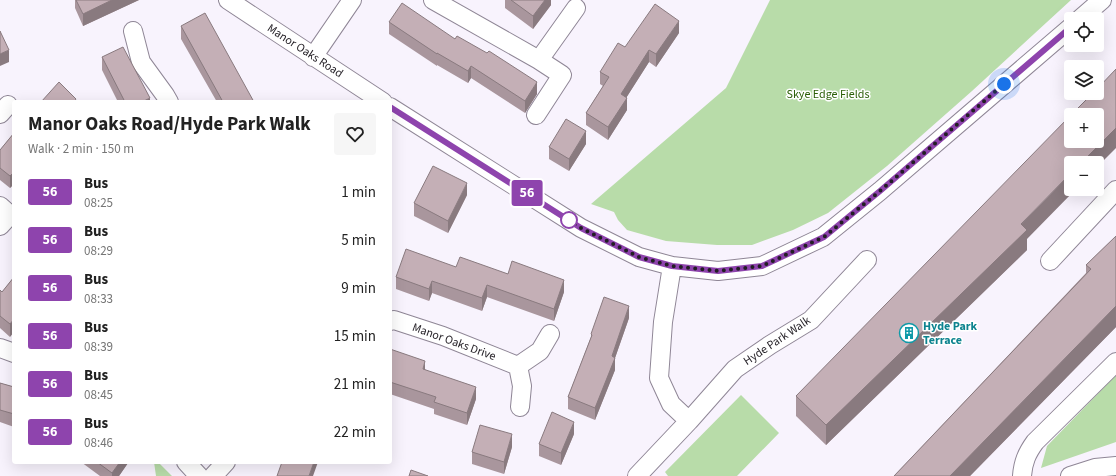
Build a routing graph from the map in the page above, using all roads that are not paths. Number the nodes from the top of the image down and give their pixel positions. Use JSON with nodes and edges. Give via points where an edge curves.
{"nodes":[{"id":1,"x":228,"y":0,"type":"edge"},
{"id":2,"x":352,"y":0,"type":"edge"},
{"id":3,"x":433,"y":0,"type":"edge"},
{"id":4,"x":1102,"y":0,"type":"edge"},
{"id":5,"x":576,"y":8,"type":"dead end"},
{"id":6,"x":1088,"y":12,"type":"edge"},
{"id":7,"x":132,"y":31,"type":"dead end"},
{"id":8,"x":1064,"y":33,"type":"edge"},
{"id":9,"x":314,"y":57,"type":"junction"},
{"id":10,"x":539,"y":60,"type":"junction"},
{"id":11,"x":168,"y":100,"type":"edge"},
{"id":12,"x":380,"y":100,"type":"edge"},
{"id":13,"x":392,"y":108,"type":"edge"},
{"id":14,"x":536,"y":115,"type":"dead end"},
{"id":15,"x":1116,"y":190,"type":"edge"},
{"id":16,"x":0,"y":206,"type":"edge"},
{"id":17,"x":0,"y":226,"type":"edge"},
{"id":18,"x":867,"y":260,"type":"dead end"},
{"id":19,"x":1050,"y":261,"type":"dead end"},
{"id":20,"x":672,"y":266,"type":"junction"},
{"id":21,"x":392,"y":320,"type":"edge"},
{"id":22,"x":550,"y":334,"type":"dead end"},
{"id":23,"x":0,"y":348,"type":"edge"},
{"id":24,"x":12,"y":352,"type":"edge"},
{"id":25,"x":1116,"y":362,"type":"edge"},
{"id":26,"x":518,"y":366,"type":"junction"},
{"id":27,"x":520,"y":407,"type":"dead end"},
{"id":28,"x":689,"y":422,"type":"junction"},
{"id":29,"x":188,"y":464,"type":"edge"},
{"id":30,"x":224,"y":464,"type":"edge"},
{"id":31,"x":1116,"y":466,"type":"edge"},
{"id":32,"x":199,"y":476,"type":"edge"},
{"id":33,"x":213,"y":476,"type":"edge"},
{"id":34,"x":637,"y":476,"type":"edge"},
{"id":35,"x":1022,"y":476,"type":"edge"},
{"id":36,"x":1070,"y":476,"type":"edge"}],
"edges":[{"from":1,"to":9,"type":"street","name":"Manor Oaks Road"},
{"from":2,"to":9,"type":"street"},
{"from":3,"to":10,"type":"street"},
{"from":4,"to":6,"type":"street"},
{"from":5,"to":10,"type":"street"},
{"from":7,"to":11,"type":"street","via":[[141,62]]},
{"from":8,"to":20,"type":"street","via":[[824,237],[762,266],[718,271]]},
{"from":9,"to":12,"type":"street","name":"Manor Oaks Road"},
{"from":10,"to":14,"type":"street","via":[[562,76]]},
{"from":13,"to":20,"type":"street","via":[[581,228],[639,257]]},
{"from":15,"to":19,"type":"street"},
{"from":16,"to":17,"type":"street","via":[[10,215]]},
{"from":18,"to":28,"type":"street","name":"Hyde Park Walk","via":[[811,320],[735,369]]},
{"from":20,"to":28,"type":"street","via":[[663,322],[659,378],[671,404]]},
{"from":21,"to":26,"type":"street","name":"Manor Oaks Drive","via":[[443,336]]},
{"from":22,"to":26,"type":"street","via":[[540,351]]},
{"from":23,"to":24,"type":"street"},
{"from":25,"to":35,"type":"street","via":[[1035,442],[1026,455]]},
{"from":26,"to":27,"type":"street","via":[[522,386]]},
{"from":28,"to":34,"type":"street","name":"Hyde Park Walk"},
{"from":29,"to":32,"type":"street"},
{"from":30,"to":33,"type":"street"},
{"from":31,"to":36,"type":"street","via":[[1095,468]]}]}
